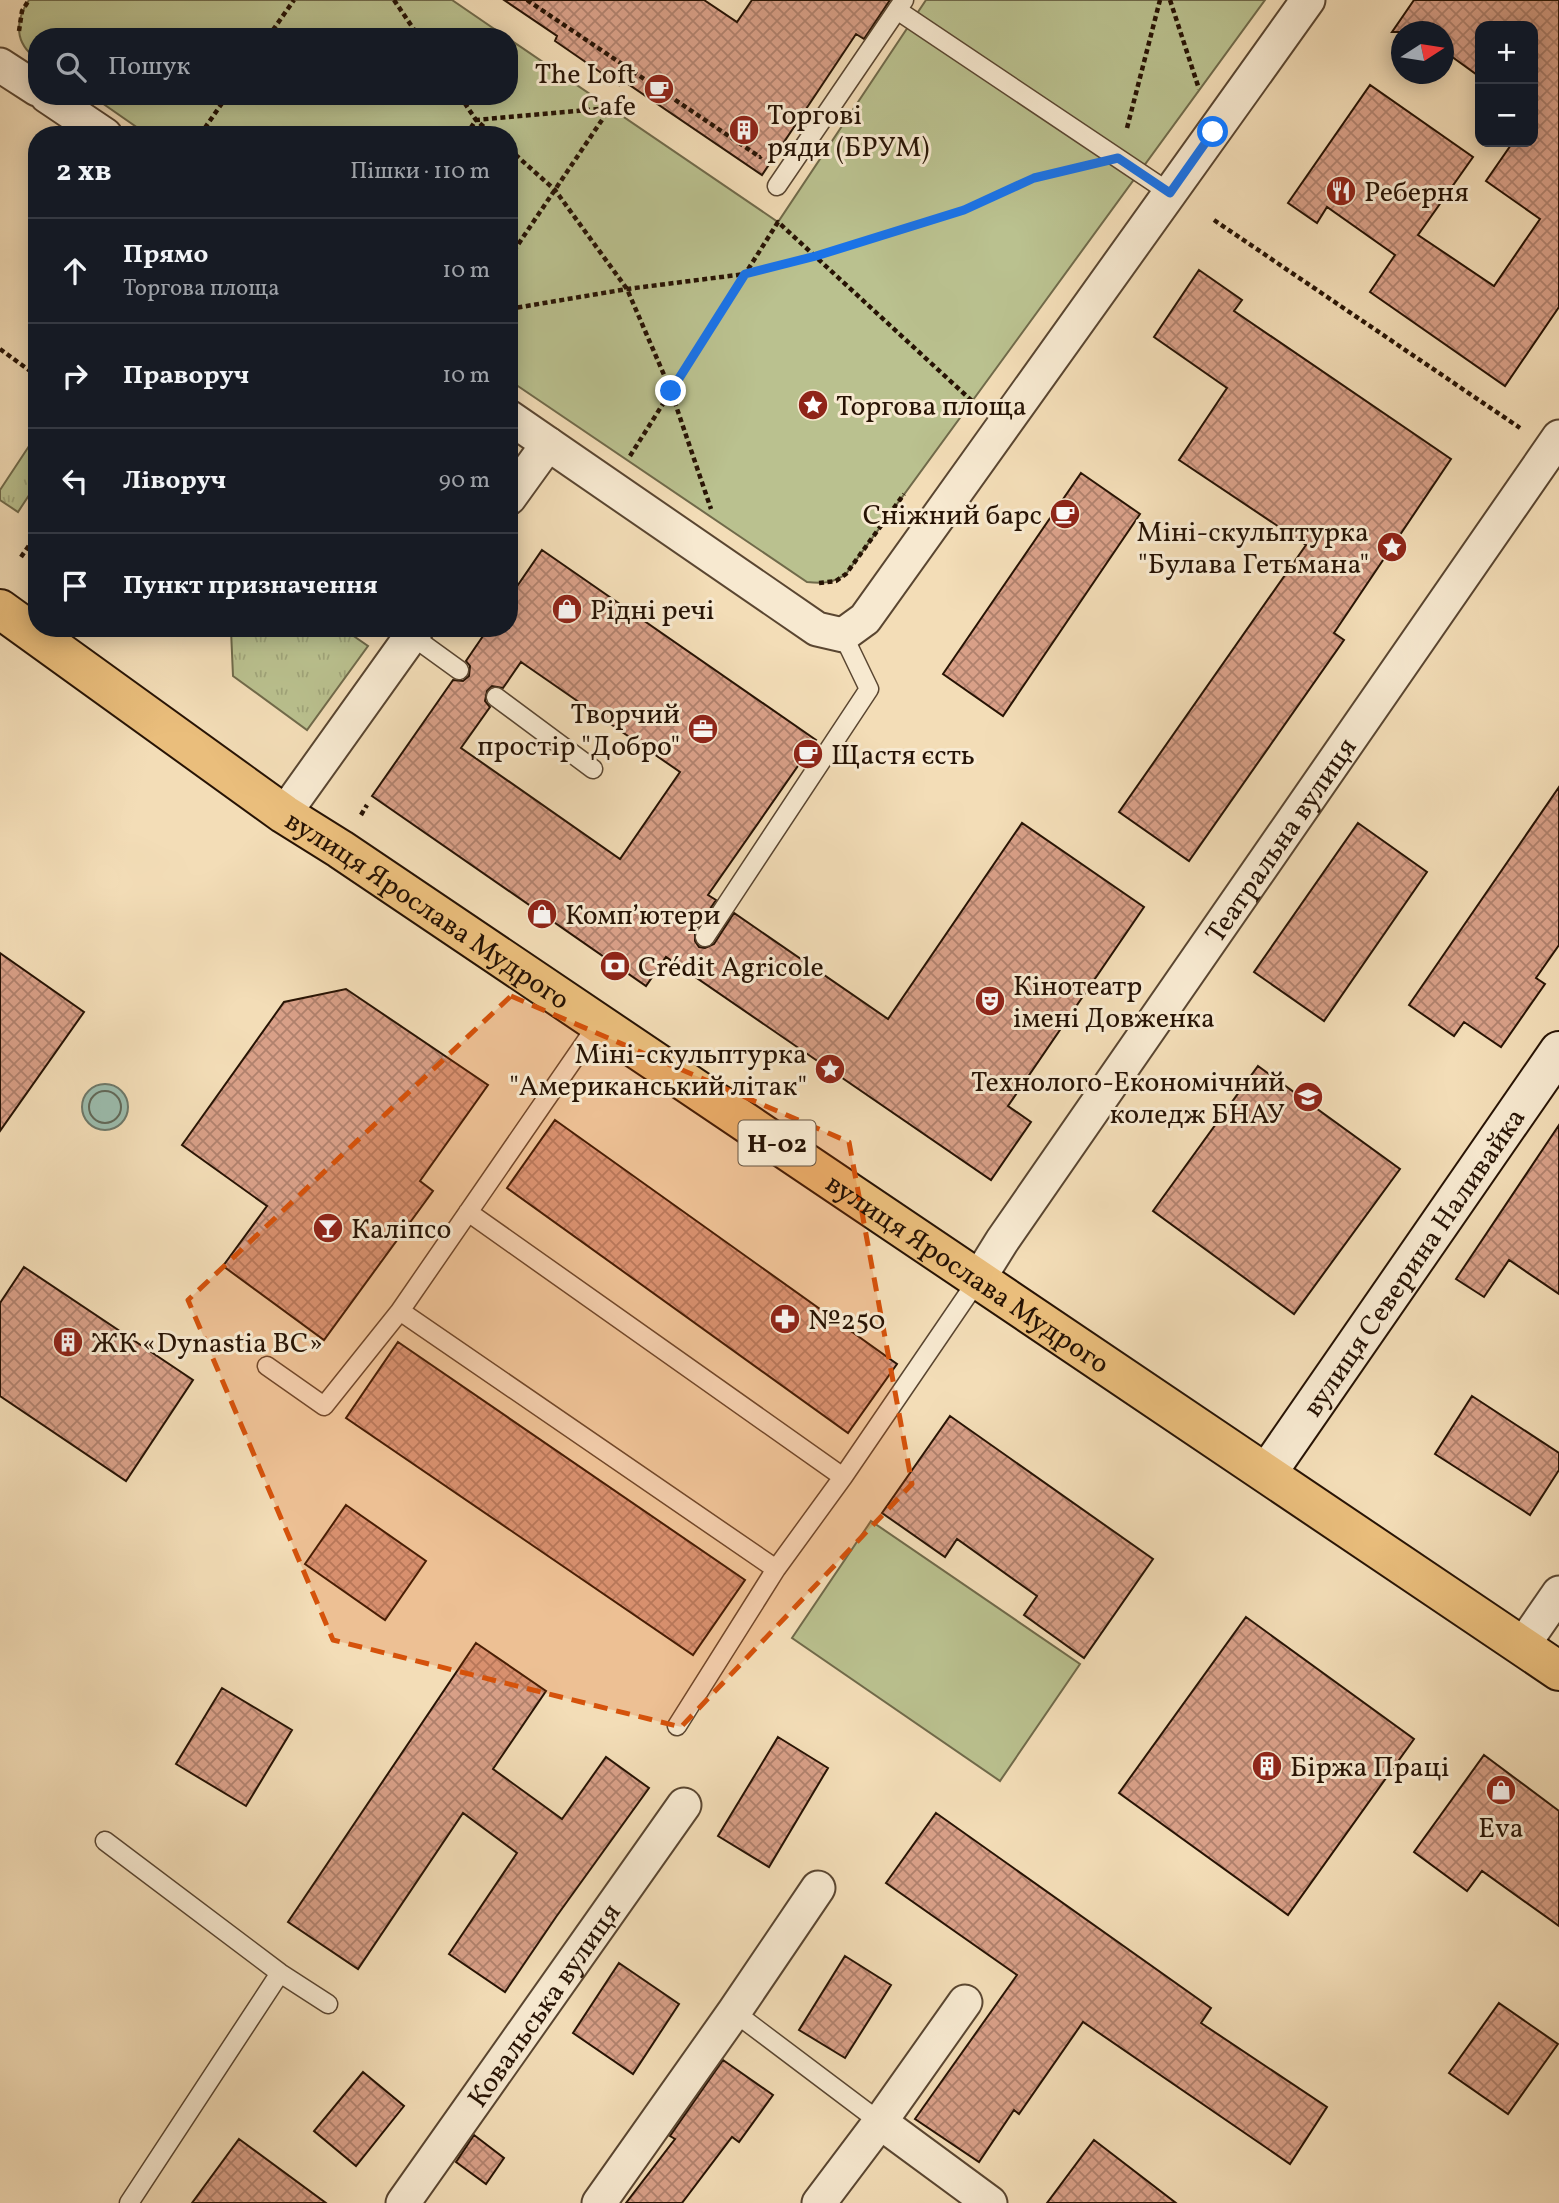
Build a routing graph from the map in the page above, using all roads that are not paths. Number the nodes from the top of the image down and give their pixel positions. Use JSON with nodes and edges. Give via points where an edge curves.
{"nodes":[{"id":1,"x":1308,"y":0,"type":"edge"},
{"id":2,"x":901,"y":5,"type":"edge"},
{"id":3,"x":0,"y":65,"type":"edge"},
{"id":4,"x":28,"y":83,"type":"edge"},
{"id":5,"x":60,"y":105,"type":"edge"},
{"id":6,"x":92,"y":126,"type":"edge"},
{"id":7,"x":777,"y":186,"type":"dead end"},
{"id":8,"x":1170,"y":193,"type":"junction"},
{"id":9,"x":518,"y":422,"type":"edge"},
{"id":10,"x":548,"y":443,"type":"junction"},
{"id":11,"x":1555,"y":443,"type":"edge"},
{"id":12,"x":518,"y":485,"type":"edge"},
{"id":13,"x":0,"y":609,"type":"edge"},
{"id":14,"x":28,"y":629,"type":"edge"},
{"id":15,"x":844,"y":635,"type":"junction"},
{"id":16,"x":39,"y":637,"type":"edge"},
{"id":17,"x":411,"y":637,"type":"edge"},
{"id":18,"x":421,"y":637,"type":"edge"},
{"id":19,"x":459,"y":670,"type":"dead end"},
{"id":20,"x":496,"y":697,"type":"dead end"},
{"id":21,"x":593,"y":769,"type":"dead end"},
{"id":22,"x":284,"y":814,"type":"junction"},
{"id":23,"x":705,"y":937,"type":"dead end"},
{"id":24,"x":598,"y":1024,"type":"junction"},
{"id":25,"x":1559,"y":1051,"type":"edge"},
{"id":26,"x":468,"y":1212,"type":"junction"},
{"id":27,"x":979,"y":1278,"type":"junction"},
{"id":28,"x":400,"y":1311,"type":"junction"},
{"id":29,"x":267,"y":1366,"type":"dead end"},
{"id":30,"x":1267,"y":1473,"type":"junction"},
{"id":31,"x":843,"y":1477,"type":"junction"},
{"id":32,"x":776,"y":1569,"type":"junction"},
{"id":33,"x":1559,"y":1593,"type":"edge"},
{"id":34,"x":1523,"y":1646,"type":"junction"},
{"id":35,"x":1559,"y":1671,"type":"edge"},
{"id":36,"x":677,"y":1726,"type":"dead end"},
{"id":37,"x":684,"y":1805,"type":"dead end"},
{"id":38,"x":105,"y":1841,"type":"dead end"},
{"id":39,"x":818,"y":1888,"type":"dead end"},
{"id":40,"x":280,"y":1972,"type":"junction"},
{"id":41,"x":965,"y":2002,"type":"dead end"},
{"id":42,"x":328,"y":2004,"type":"dead end"},
{"id":43,"x":734,"y":2012,"type":"junction"},
{"id":44,"x":880,"y":2122,"type":"junction"},
{"id":45,"x":129,"y":2203,"type":"edge"},
{"id":46,"x":403,"y":2203,"type":"edge"},
{"id":47,"x":599,"y":2203,"type":"edge"},
{"id":48,"x":819,"y":2203,"type":"edge"},
{"id":49,"x":990,"y":2203,"type":"edge"}],
"edges":[{"from":1,"to":8,"type":"street"},
{"from":2,"to":7,"type":"lane"},
{"from":2,"to":8,"type":"lane"},
{"from":3,"to":4,"type":"street"},
{"from":5,"to":6,"type":"street"},
{"from":8,"to":15,"type":"street","via":[[865,619]]},
{"from":9,"to":10,"type":"street"},
{"from":10,"to":12,"type":"street"},
{"from":10,"to":15,"type":"street","via":[[817,629]]},
{"from":11,"to":27,"type":"street","name":"Театральна вулиця"},
{"from":13,"to":14,"type":"main road","name":"вулиця Ярослава Мудрого","number":"Н-02"},
{"from":15,"to":23,"type":"lane","via":[[869,689]]},
{"from":16,"to":22,"type":"main road","name":"вулиця Ярослава Мудрого","number":"Н-02"},
{"from":17,"to":22,"type":"street"},
{"from":18,"to":19,"type":"lane"},
{"from":20,"to":21,"type":"lane"},
{"from":22,"to":24,"type":"main road","name":"вулиця Ярослава Мудрого","number":"Н-02"},
{"from":24,"to":26,"type":"lane"},
{"from":24,"to":27,"type":"main road","name":"вулиця Ярослава Мудрого","number":"Н-02"},
{"from":25,"to":30,"type":"street","name":"вулиця Северина Наливайка"},
{"from":26,"to":28,"type":"lane"},
{"from":26,"to":31,"type":"lane"},
{"from":27,"to":30,"type":"main road","name":"вулиця Ярослава Мудрого","number":"Н-02"},
{"from":27,"to":31,"type":"lane"},
{"from":28,"to":29,"type":"lane","via":[[324,1406]]},
{"from":28,"to":32,"type":"lane"},
{"from":30,"to":34,"type":"main road","name":"вулиця Ярослава Мудрого","number":"Н-02"},
{"from":31,"to":32,"type":"lane"},
{"from":32,"to":36,"type":"lane"},
{"from":33,"to":34,"type":"street"},
{"from":34,"to":35,"type":"main road","name":"вулиця Ярослава Мудрого","number":"Н-02"},
{"from":37,"to":46,"type":"street","name":"Ковальська вулиця"},
{"from":38,"to":40,"type":"lane"},
{"from":39,"to":43,"type":"street"},
{"from":40,"to":42,"type":"lane"},
{"from":40,"to":45,"type":"lane"},
{"from":41,"to":44,"type":"street"},
{"from":43,"to":44,"type":"lane"},
{"from":43,"to":47,"type":"street"},
{"from":44,"to":48,"type":"street"},
{"from":44,"to":49,"type":"street"}]}
